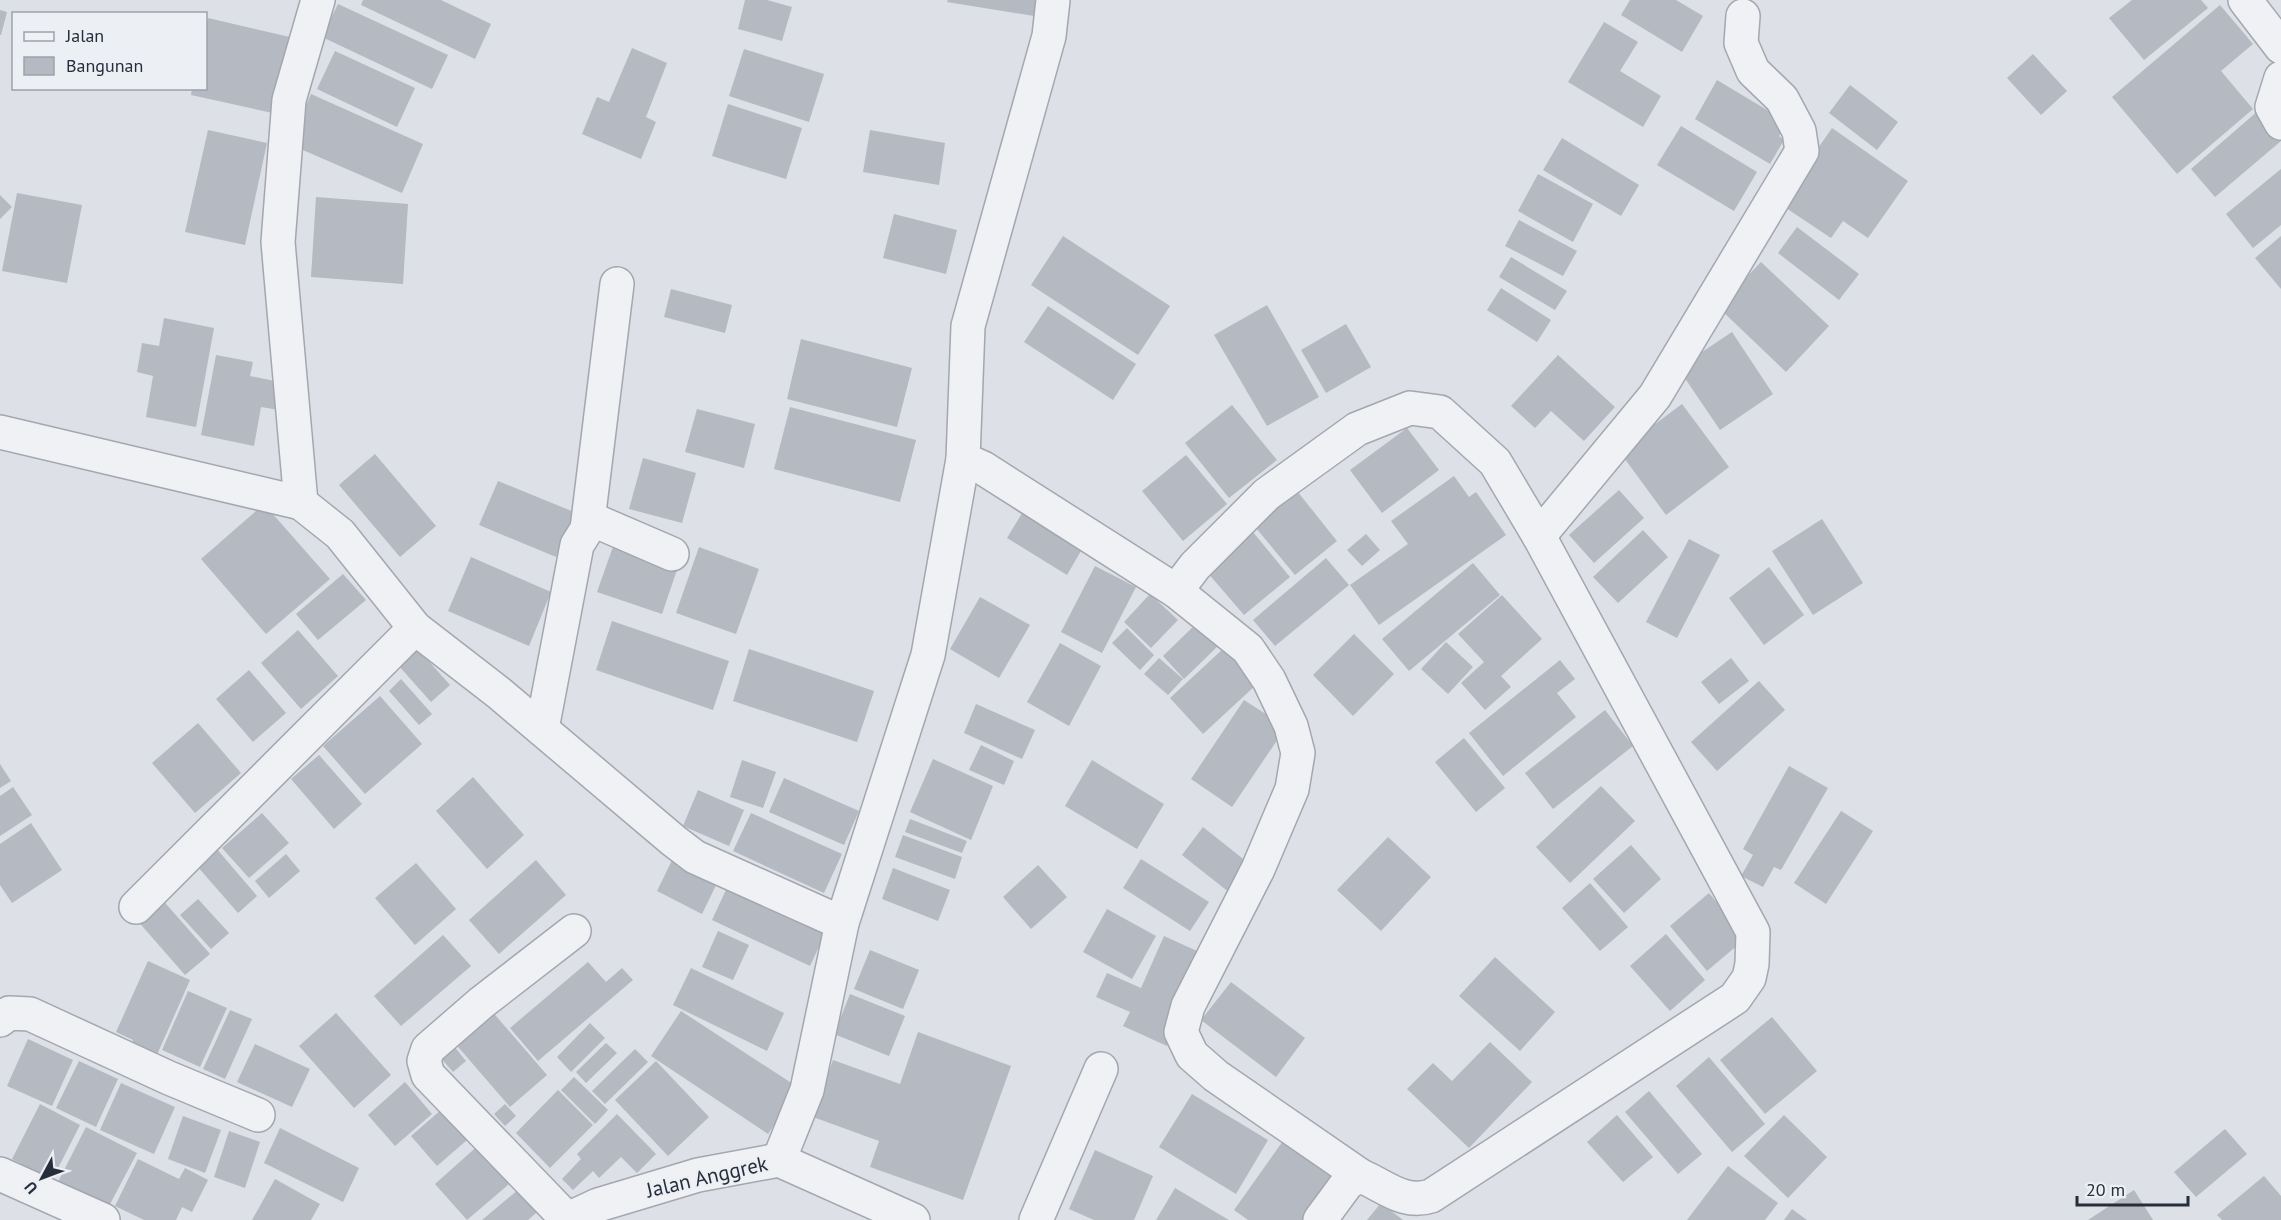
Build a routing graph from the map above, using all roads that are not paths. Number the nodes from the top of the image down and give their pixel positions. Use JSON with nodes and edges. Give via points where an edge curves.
{"nodes":[{"id":1,"x":318,"y":0,"type":"edge"},
{"id":2,"x":1053,"y":0,"type":"edge"},
{"id":3,"x":2245,"y":0,"type":"edge"},
{"id":4,"x":1743,"y":16,"type":"dead end"},
{"id":5,"x":2281,"y":47,"type":"edge"},
{"id":6,"x":2281,"y":78,"type":"edge"},
{"id":7,"x":2281,"y":123,"type":"edge"},
{"id":8,"x":617,"y":284,"type":"dead end"},
{"id":9,"x":0,"y":432,"type":"edge"},
{"id":10,"x":963,"y":459,"type":"junction"},
{"id":11,"x":301,"y":503,"type":"junction"},
{"id":12,"x":588,"y":529,"type":"junction"},
{"id":13,"x":1539,"y":536,"type":"junction"},
{"id":14,"x":672,"y":554,"type":"dead end"},
{"id":15,"x":1176,"y":591,"type":"junction"},
{"id":16,"x":415,"y":628,"type":"junction"},
{"id":17,"x":542,"y":729,"type":"junction"},
{"id":18,"x":136,"y":907,"type":"dead end"},
{"id":19,"x":842,"y":923,"type":"junction"},
{"id":20,"x":574,"y":931,"type":"dead end"},
{"id":21,"x":0,"y":1020,"type":"edge"},
{"id":22,"x":1101,"y":1069,"type":"dead end"},
{"id":23,"x":258,"y":1115,"type":"dead end"},
{"id":24,"x":778,"y":1160,"type":"junction"},
{"id":25,"x":0,"y":1174,"type":"edge"},
{"id":26,"x":1361,"y":1176,"type":"junction"},
{"id":27,"x":103,"y":1220,"type":"edge"},
{"id":28,"x":566,"y":1220,"type":"edge"},
{"id":29,"x":913,"y":1220,"type":"edge"},
{"id":30,"x":1036,"y":1220,"type":"edge"},
{"id":31,"x":1320,"y":1220,"type":"edge"}],
"edges":[{"from":1,"to":11,"type":"street","via":[[289,100],[278,242]]},
{"from":2,"to":10,"type":"street","via":[[1049,36],[968,326]]},
{"from":3,"to":5,"type":"street"},
{"from":4,"to":13,"type":"street","via":[[1741,43],[1753,71],[1782,99],[1799,130],[1802,151],[1655,396]]},
{"from":6,"to":7,"type":"street","via":[[2272,107]]},
{"from":8,"to":12,"type":"street"},
{"from":9,"to":11,"type":"street"},
{"from":10,"to":15,"type":"street"},
{"from":10,"to":19,"type":"street","via":[[928,656]]},
{"from":11,"to":16,"type":"street","via":[[340,534]]},
{"from":12,"to":14,"type":"street","via":[[597,522]]},
{"from":12,"to":17,"type":"street","via":[[577,545]]},
{"from":13,"to":15,"type":"street","via":[[1495,462],[1440,412],[1410,408],[1357,429],[1267,494],[1195,566]]},
{"from":13,"to":26,"type":"street","via":[[1753,932],[1749,978],[1735,998],[1431,1196],[1418,1200],[1404,1197]]},
{"from":15,"to":26,"type":"street","via":[[1248,649],[1269,680],[1291,726],[1298,753],[1292,789],[1262,859],[1188,1006],[1181,1032],[1192,1054],[1216,1076]]},
{"from":16,"to":17,"type":"street"},
{"from":16,"to":18,"type":"street"},
{"from":17,"to":19,"type":"street","via":[[695,857]]},
{"from":19,"to":24,"type":"street","via":[[807,1090]]},
{"from":20,"to":28,"type":"street","via":[[428,1049],[424,1061],[428,1075]]},
{"from":21,"to":23,"type":"street","via":[[9,1013],[30,1014]]},
{"from":22,"to":30,"type":"street"},
{"from":24,"to":28,"type":"street","name":"Jalan Anggrek","via":[[698,1175],[598,1205]]},
{"from":24,"to":29,"type":"street","name":"Jalan Anggrek"},
{"from":25,"to":27,"type":"street"},
{"from":26,"to":31,"type":"street","via":[[1348,1182]]}]}
